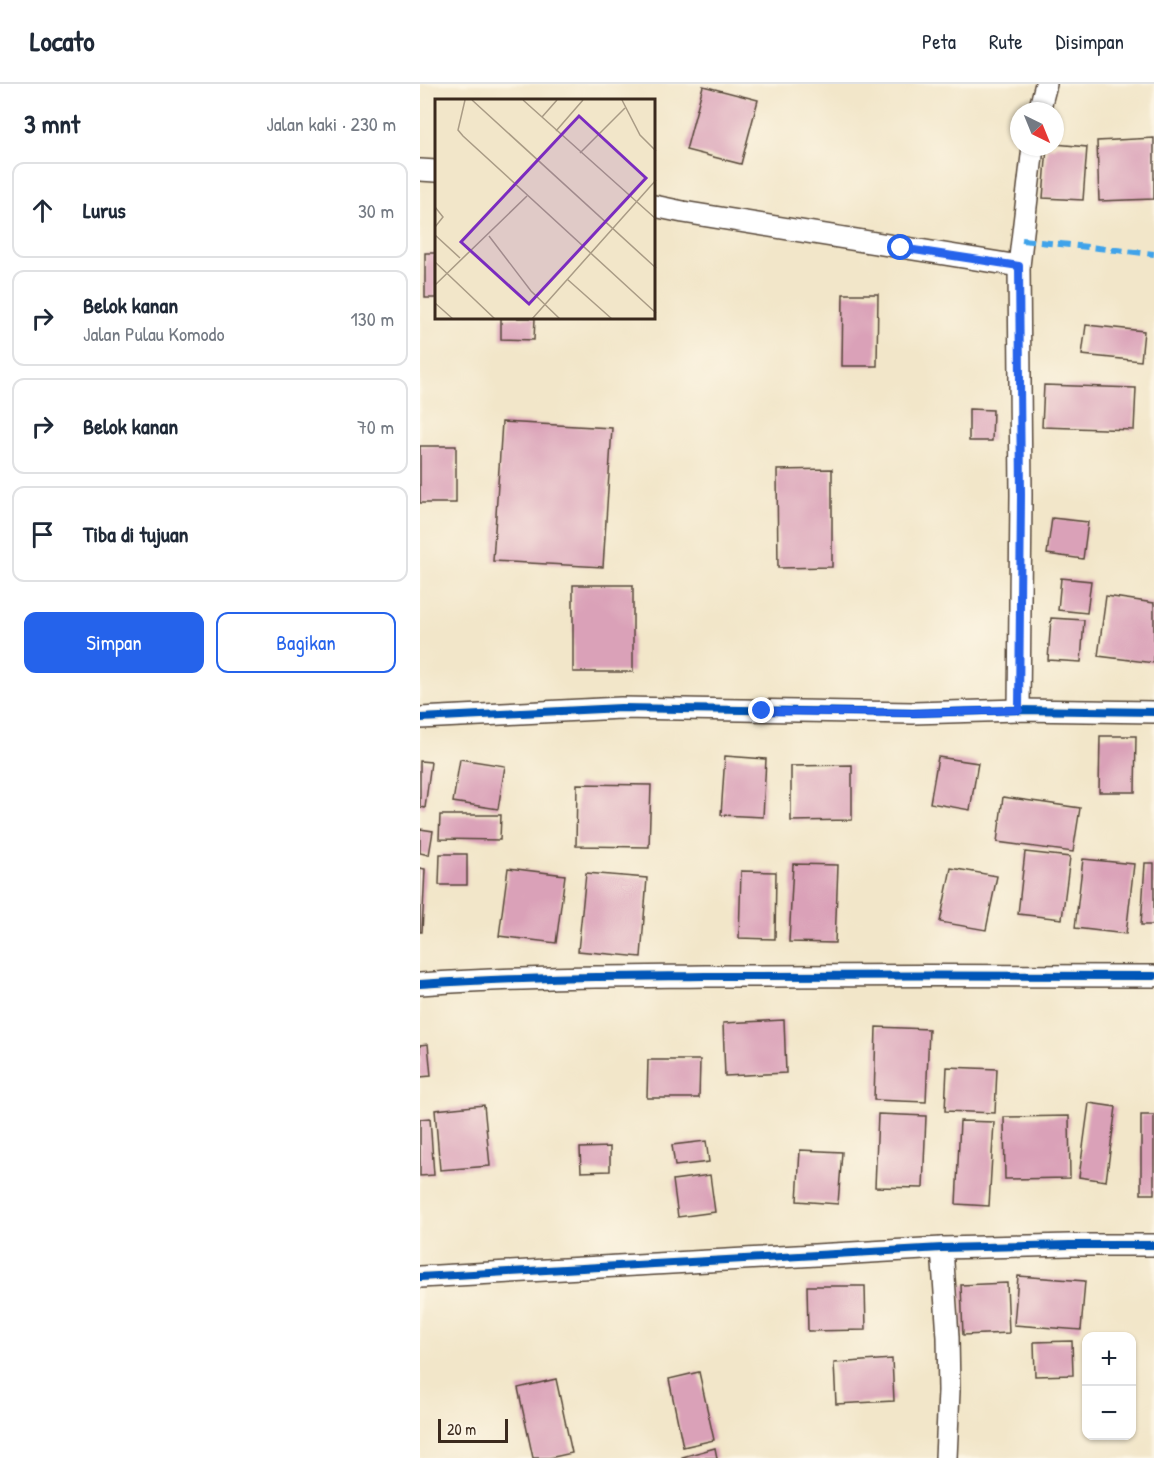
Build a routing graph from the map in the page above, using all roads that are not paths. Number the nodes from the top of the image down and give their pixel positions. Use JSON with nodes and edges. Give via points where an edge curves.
{"nodes":[{"id":1,"x":1046,"y":84,"type":"edge"},
{"id":2,"x":1041,"y":102,"type":"edge"},
{"id":3,"x":1032,"y":156,"type":"edge"},
{"id":4,"x":420,"y":170,"type":"edge"},
{"id":5,"x":435,"y":171,"type":"edge"},
{"id":6,"x":656,"y":206,"type":"edge"},
{"id":7,"x":1019,"y":266,"type":"junction"},
{"id":8,"x":1019,"y":710,"type":"junction"},
{"id":9,"x":1154,"y":712,"type":"edge"},
{"id":10,"x":420,"y":718,"type":"edge"},
{"id":11,"x":1154,"y":976,"type":"edge"},
{"id":12,"x":420,"y":984,"type":"edge"},
{"id":13,"x":1154,"y":1245,"type":"edge"},
{"id":14,"x":942,"y":1248,"type":"junction"},
{"id":15,"x":420,"y":1277,"type":"edge"},
{"id":16,"x":946,"y":1458,"type":"edge"}],
"edges":[{"from":1,"to":2,"type":"street"},
{"from":3,"to":7,"type":"street"},
{"from":4,"to":5,"type":"street"},
{"from":6,"to":7,"type":"street"},
{"from":7,"to":8,"type":"street"},
{"from":8,"to":9,"type":"street"},
{"from":8,"to":10,"type":"street","via":[[913,713],[621,708]]},
{"from":11,"to":12,"type":"street","via":[[652,977]]},
{"from":13,"to":14,"type":"street"},
{"from":14,"to":15,"type":"street"},
{"from":14,"to":16,"type":"street","via":[[948,1337]]}]}
